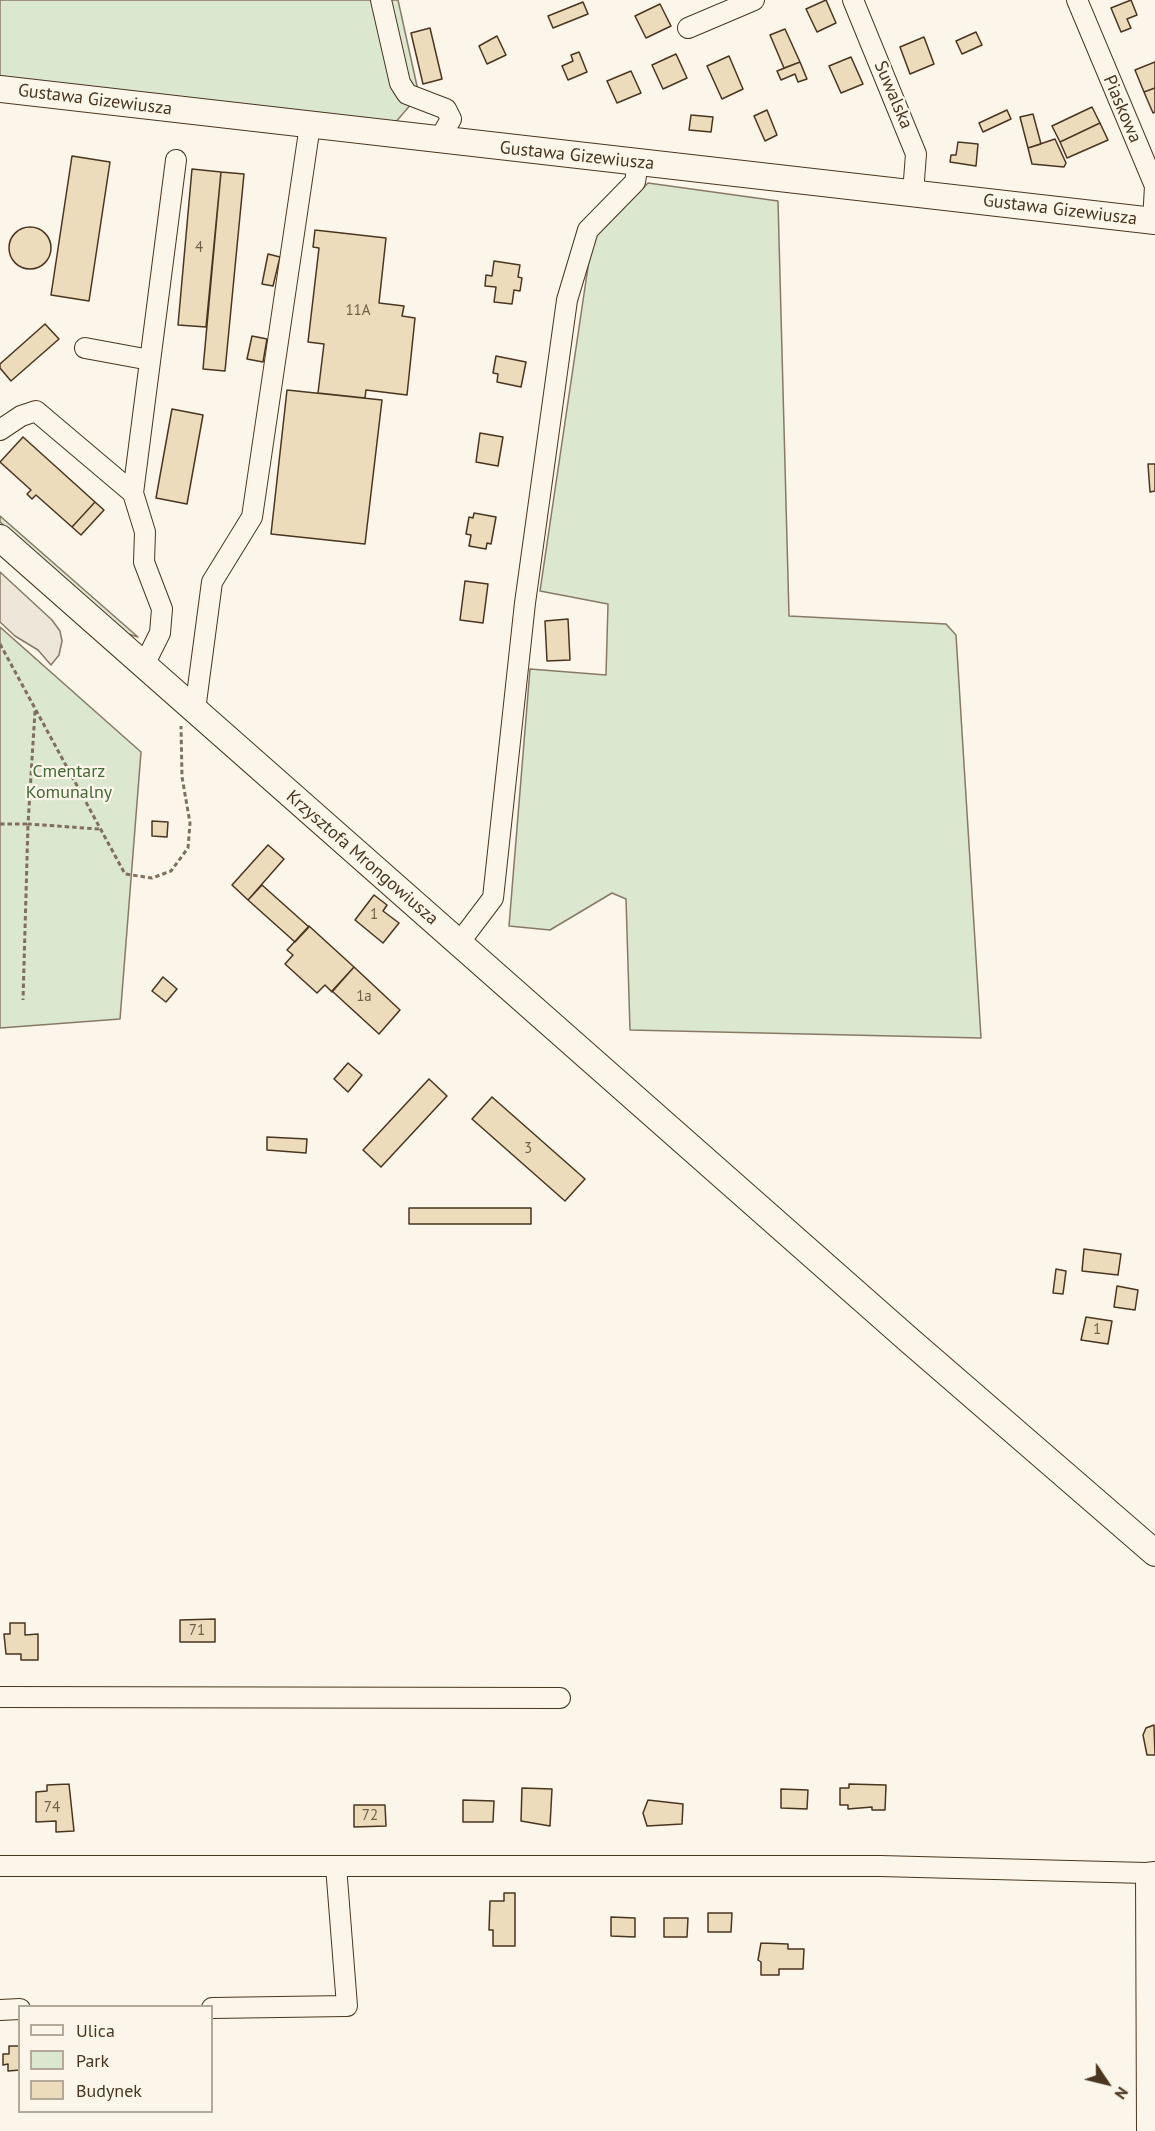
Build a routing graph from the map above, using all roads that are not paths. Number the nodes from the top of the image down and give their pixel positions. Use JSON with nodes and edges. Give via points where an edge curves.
{"nodes":[{"id":1,"x":381,"y":0,"type":"edge"},
{"id":2,"x":754,"y":0,"type":"edge"},
{"id":3,"x":853,"y":0,"type":"edge"},
{"id":4,"x":1077,"y":0,"type":"edge"},
{"id":5,"x":688,"y":28,"type":"dead end"},
{"id":6,"x":0,"y":89,"type":"edge"},
{"id":7,"x":310,"y":125,"type":"junction"},
{"id":8,"x":439,"y":140,"type":"junction"},
{"id":9,"x":176,"y":160,"type":"dead end"},
{"id":10,"x":638,"y":163,"type":"junction"},
{"id":11,"x":913,"y":194,"type":"junction"},
{"id":12,"x":1154,"y":221,"type":"edge"},
{"id":13,"x":85,"y":348,"type":"dead end"},
{"id":14,"x":150,"y":360,"type":"junction"},
{"id":15,"x":0,"y":430,"type":"edge"},
{"id":16,"x":133,"y":493,"type":"junction"},
{"id":17,"x":0,"y":538,"type":"edge"},
{"id":18,"x":144,"y":665,"type":"junction"},
{"id":19,"x":191,"y":706,"type":"junction"},
{"id":20,"x":459,"y":943,"type":"junction"},
{"id":21,"x":1155,"y":1553,"type":"edge"},
{"id":22,"x":0,"y":1697,"type":"edge"},
{"id":23,"x":560,"y":1698,"type":"dead end"},
{"id":24,"x":0,"y":1866,"type":"edge"},
{"id":25,"x":336,"y":1866,"type":"junction"},
{"id":26,"x":1151,"y":1873,"type":"edge"},
{"id":27,"x":213,"y":2008,"type":"edge"},
{"id":28,"x":18,"y":2009,"type":"edge"},
{"id":29,"x":0,"y":2010,"type":"edge"},
{"id":30,"x":1147,"y":2131,"type":"edge"}],
"edges":[{"from":1,"to":8,"type":"street","via":[[400,83],[407,94],[446,109],[451,118]]},
{"from":2,"to":5,"type":"street"},
{"from":3,"to":11,"type":"street","name":"Suwalska","via":[[916,154]]},
{"from":4,"to":12,"type":"street","name":"Piaskowa","via":[[1155,186]]},
{"from":6,"to":7,"type":"main road","name":"Gustawa Gizewiusza"},
{"from":7,"to":8,"type":"main road","name":"Gustawa Gizewiusza"},
{"from":7,"to":19,"type":"street","via":[[252,517],[212,582]]},
{"from":8,"to":10,"type":"main road","name":"Gustawa Gizewiusza"},
{"from":9,"to":14,"type":"street"},
{"from":10,"to":11,"type":"main road","name":"Gustawa Gizewiusza"},
{"from":10,"to":20,"type":"street","via":[[635,182],[588,230],[567,300],[525,603],[493,898]]},
{"from":11,"to":12,"type":"main road","name":"Gustawa Gizewiusza"},
{"from":13,"to":14,"type":"street"},
{"from":14,"to":16,"type":"street"},
{"from":15,"to":16,"type":"street","via":[[36,411]]},
{"from":16,"to":18,"type":"street","via":[[146,532],[144,562],[162,609],[160,633]]},
{"from":17,"to":18,"type":"main road","name":"Krzysztofa Mrongowiusza"},
{"from":18,"to":19,"type":"main road","name":"Krzysztofa Mrongowiusza"},
{"from":19,"to":20,"type":"main road","name":"Krzysztofa Mrongowiusza"},
{"from":20,"to":21,"type":"main road","name":"Krzysztofa Mrongowiusza"},
{"from":22,"to":23,"type":"street"},
{"from":24,"to":25,"type":"street"},
{"from":25,"to":26,"type":"street","via":[[880,1866]]},
{"from":25,"to":27,"type":"street","via":[[346,2006]]},
{"from":26,"to":30,"type":"street"},
{"from":28,"to":29,"type":"street"}]}
